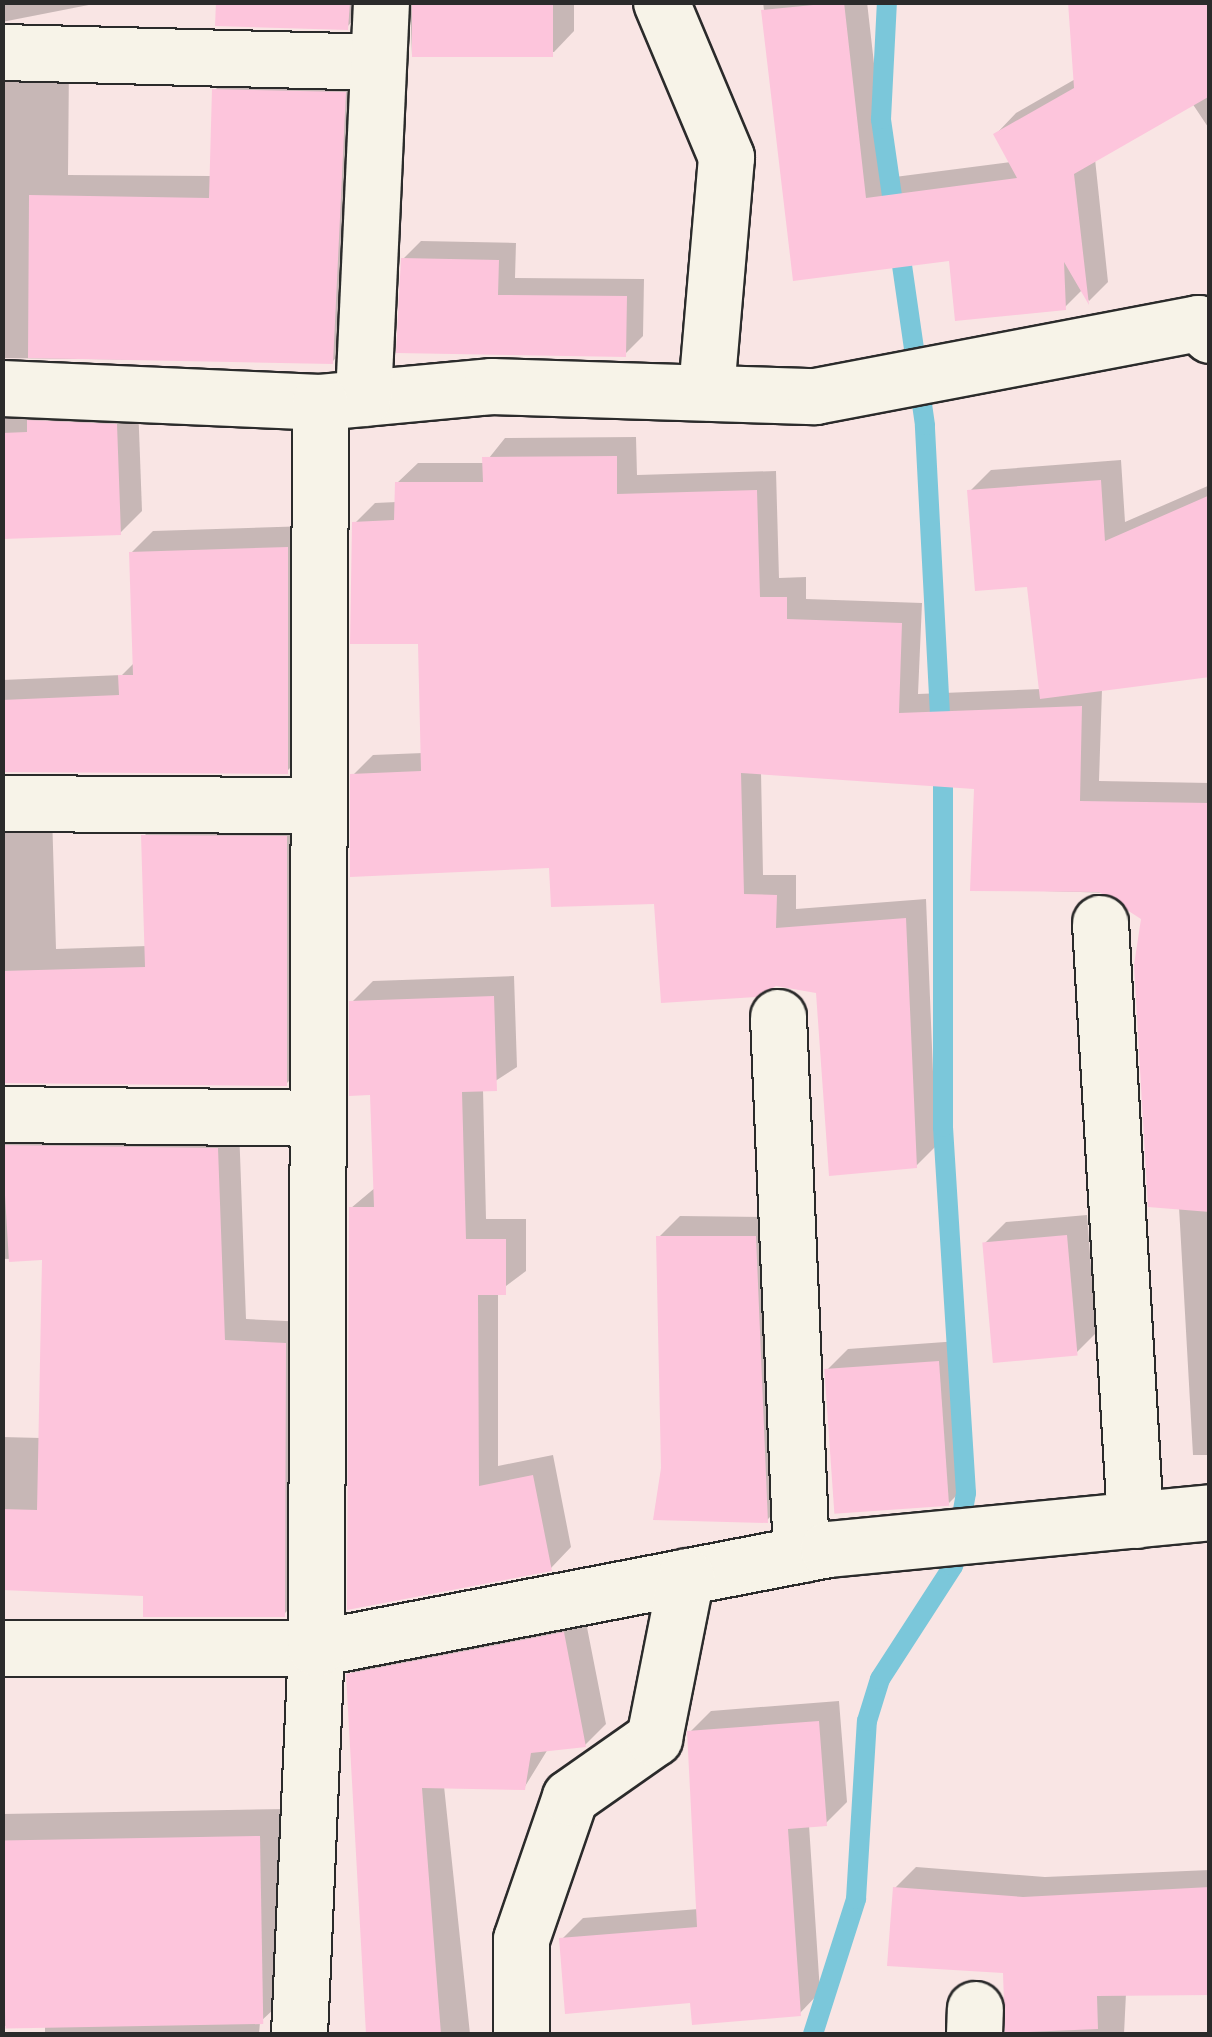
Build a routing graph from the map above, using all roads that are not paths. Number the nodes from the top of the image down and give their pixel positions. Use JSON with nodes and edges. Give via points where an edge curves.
{"nodes":[{"id":1,"x":381,"y":2,"type":"edge"},
{"id":2,"x":661,"y":2,"type":"edge"},
{"id":3,"x":2,"y":52,"type":"edge"},
{"id":4,"x":378,"y":62,"type":"junction"},
{"id":5,"x":1206,"y":324,"type":"edge"},
{"id":6,"x":2,"y":388,"type":"edge"},
{"id":7,"x":706,"y":392,"type":"junction"},
{"id":8,"x":342,"y":400,"type":"junction"},
{"id":9,"x":2,"y":803,"type":"edge"},
{"id":10,"x":319,"y":805,"type":"junction"},
{"id":11,"x":1100,"y":923,"type":"dead end"},
{"id":12,"x":778,"y":1018,"type":"dead end"},
{"id":13,"x":2,"y":1114,"type":"edge"},
{"id":14,"x":317,"y":1118,"type":"junction"},
{"id":15,"x":1210,"y":1512,"type":"edge"},
{"id":16,"x":1135,"y":1520,"type":"junction"},
{"id":17,"x":801,"y":1555,"type":"junction"},
{"id":18,"x":686,"y":1576,"type":"junction"},
{"id":19,"x":2,"y":1648,"type":"edge"},
{"id":20,"x":316,"y":1648,"type":"junction"},
{"id":21,"x":299,"y":2034,"type":"edge"},
{"id":22,"x":521,"y":2034,"type":"edge"}],
"edges":[{"from":1,"to":4,"type":"street"},
{"from":2,"to":7,"type":"street","via":[[726,157]]},
{"from":3,"to":4,"type":"street"},
{"from":4,"to":8,"type":"street"},
{"from":5,"to":7,"type":"street","via":[[814,396]]},
{"from":6,"to":8,"type":"street"},
{"from":7,"to":8,"type":"street","via":[[491,386]]},
{"from":8,"to":10,"type":"street"},
{"from":9,"to":10,"type":"street"},
{"from":10,"to":14,"type":"street"},
{"from":11,"to":16,"type":"street"},
{"from":12,"to":17,"type":"street"},
{"from":13,"to":14,"type":"street"},
{"from":14,"to":20,"type":"street"},
{"from":15,"to":16,"type":"street"},
{"from":16,"to":17,"type":"street"},
{"from":17,"to":18,"type":"street"},
{"from":18,"to":20,"type":"street"},
{"from":18,"to":22,"type":"street","via":[[654,1738],[570,1797],[520,1938]]},
{"from":19,"to":20,"type":"street"},
{"from":20,"to":21,"type":"street"}]}
